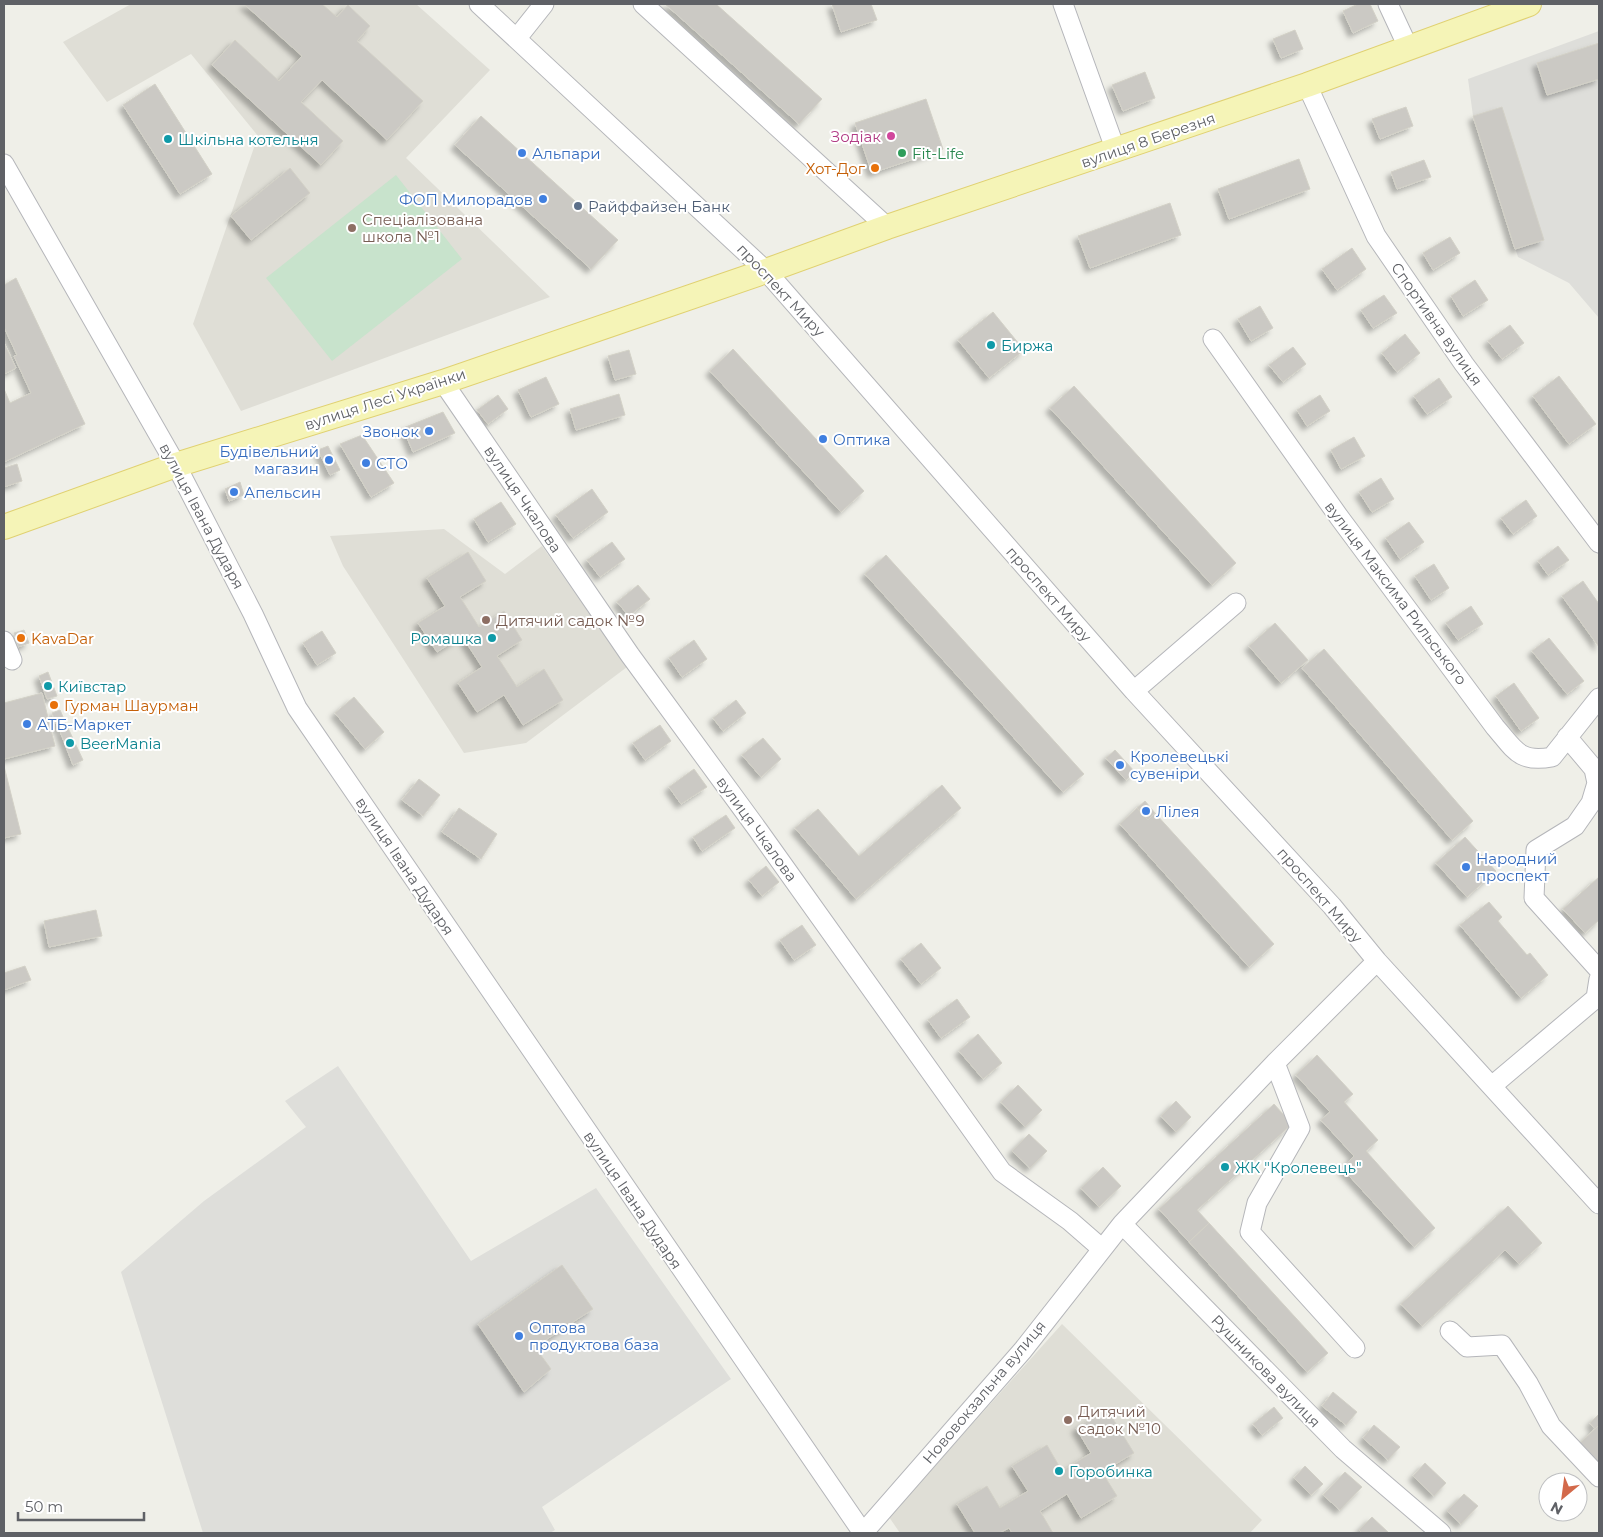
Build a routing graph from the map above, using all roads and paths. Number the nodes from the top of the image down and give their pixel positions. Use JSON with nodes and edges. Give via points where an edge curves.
{"nodes":[{"id":1,"x":479,"y":4,"type":"edge"},
{"id":2,"x":544,"y":4,"type":"edge"},
{"id":3,"x":643,"y":4,"type":"edge"},
{"id":4,"x":1063,"y":4,"type":"edge"},
{"id":5,"x":1388,"y":4,"type":"edge"},
{"id":6,"x":1529,"y":4,"type":"edge"},
{"id":7,"x":517,"y":38,"type":"junction"},
{"id":8,"x":1408,"y":48,"type":"junction"},
{"id":9,"x":1308,"y":85,"type":"junction"},
{"id":10,"x":1116,"y":151,"type":"junction"},
{"id":11,"x":4,"y":164,"type":"edge"},
{"id":12,"x":888,"y":226,"type":"junction"},
{"id":13,"x":766,"y":271,"type":"junction"},
{"id":14,"x":1213,"y":339,"type":"dead end"},
{"id":15,"x":443,"y":382,"type":"junction"},
{"id":16,"x":176,"y":465,"type":"junction"},
{"id":17,"x":4,"y":527,"type":"edge"},
{"id":18,"x":1599,"y":543,"type":"edge"},
{"id":19,"x":1236,"y":603,"type":"dead end"},
{"id":20,"x":4,"y":641,"type":"edge"},
{"id":21,"x":12,"y":660,"type":"dead end"},
{"id":22,"x":1134,"y":691,"type":"junction"},
{"id":23,"x":1599,"y":698,"type":"edge"},
{"id":24,"x":1567,"y":737,"type":"junction"},
{"id":25,"x":1376,"y":961,"type":"junction"},
{"id":26,"x":1599,"y":970,"type":"edge"},
{"id":27,"x":1599,"y":979,"type":"edge"},
{"id":28,"x":1275,"y":1062,"type":"junction"},
{"id":29,"x":1493,"y":1085,"type":"junction"},
{"id":30,"x":1599,"y":1204,"type":"edge"},
{"id":31,"x":1122,"y":1224,"type":"junction"},
{"id":32,"x":1101,"y":1248,"type":"junction"},
{"id":33,"x":1450,"y":1331,"type":"dead end"},
{"id":34,"x":1355,"y":1348,"type":"dead end"},
{"id":35,"x":1599,"y":1477,"type":"edge"},
{"id":36,"x":863,"y":1533,"type":"edge"},
{"id":37,"x":1441,"y":1533,"type":"edge"}],
"edges":[{"from":1,"to":7,"type":"street","name":"проспект Миру"},
{"from":2,"to":7,"type":"street"},
{"from":3,"to":12,"type":"street"},
{"from":4,"to":10,"type":"street"},
{"from":5,"to":8,"type":"street"},
{"from":6,"to":8,"type":"main road","name":"вулиця 8 Березня"},
{"from":7,"to":13,"type":"street","name":"проспект Миру"},
{"from":8,"to":9,"type":"main road","name":"вулиця 8 Березня"},
{"from":9,"to":10,"type":"main road","name":"вулиця 8 Березня"},
{"from":9,"to":18,"type":"street","name":"Спортивна вулиця","via":[[1376,236],[1464,364]]},
{"from":10,"to":12,"type":"main road","name":"вулиця 8 Березня"},
{"from":11,"to":16,"type":"street","name":"вулиця Івана Дударя"},
{"from":12,"to":13,"type":"main road","name":"вулиця 8 Березня"},
{"from":13,"to":15,"type":"main road","name":"вулиця Лесі Українки"},
{"from":13,"to":22,"type":"street","name":"проспект Миру"},
{"from":14,"to":24,"type":"street","name":"вулиця Максима Рильського","via":[[1339,517],[1516,752],[1533,760],[1552,757]]},
{"from":15,"to":16,"type":"main road","name":"вулиця Лесі Українки"},
{"from":15,"to":32,"type":"street","name":"вулиця Чкалова","via":[[630,655],[1002,1172],[1070,1221]]},
{"from":16,"to":17,"type":"main road","name":"вулиця Лесі Українки"},
{"from":16,"to":36,"type":"street","name":"вулиця Івана Дударя","via":[[253,614],[297,708]]},
{"from":19,"to":22,"type":"street"},
{"from":20,"to":21,"type":"street"},
{"from":22,"to":25,"type":"street","name":"проспект Миру","via":[[1332,906]]},
{"from":23,"to":24,"type":"street","name":"вулиця Максима Рильського"},
{"from":24,"to":26,"type":"street","via":[[1594,769],[1597,783],[1591,803],[1575,826],[1536,850],[1534,898]]},
{"from":25,"to":28,"type":"street"},
{"from":25,"to":29,"type":"street","name":"проспект Миру"},
{"from":27,"to":29,"type":"street","via":[[1596,998]]},
{"from":28,"to":31,"type":"street"},
{"from":28,"to":34,"type":"street","via":[[1300,1128],[1257,1203],[1250,1232]]},
{"from":29,"to":30,"type":"street","name":"проспект Миру"},
{"from":31,"to":32,"type":"street"},
{"from":31,"to":37,"type":"street","name":"Рушникова вулиця","via":[[1343,1449]]},
{"from":32,"to":36,"type":"street","name":"Нововокзальна вулиця","via":[[1023,1350]]},
{"from":33,"to":35,"type":"street","via":[[1467,1347],[1502,1346],[1552,1426]]}]}
